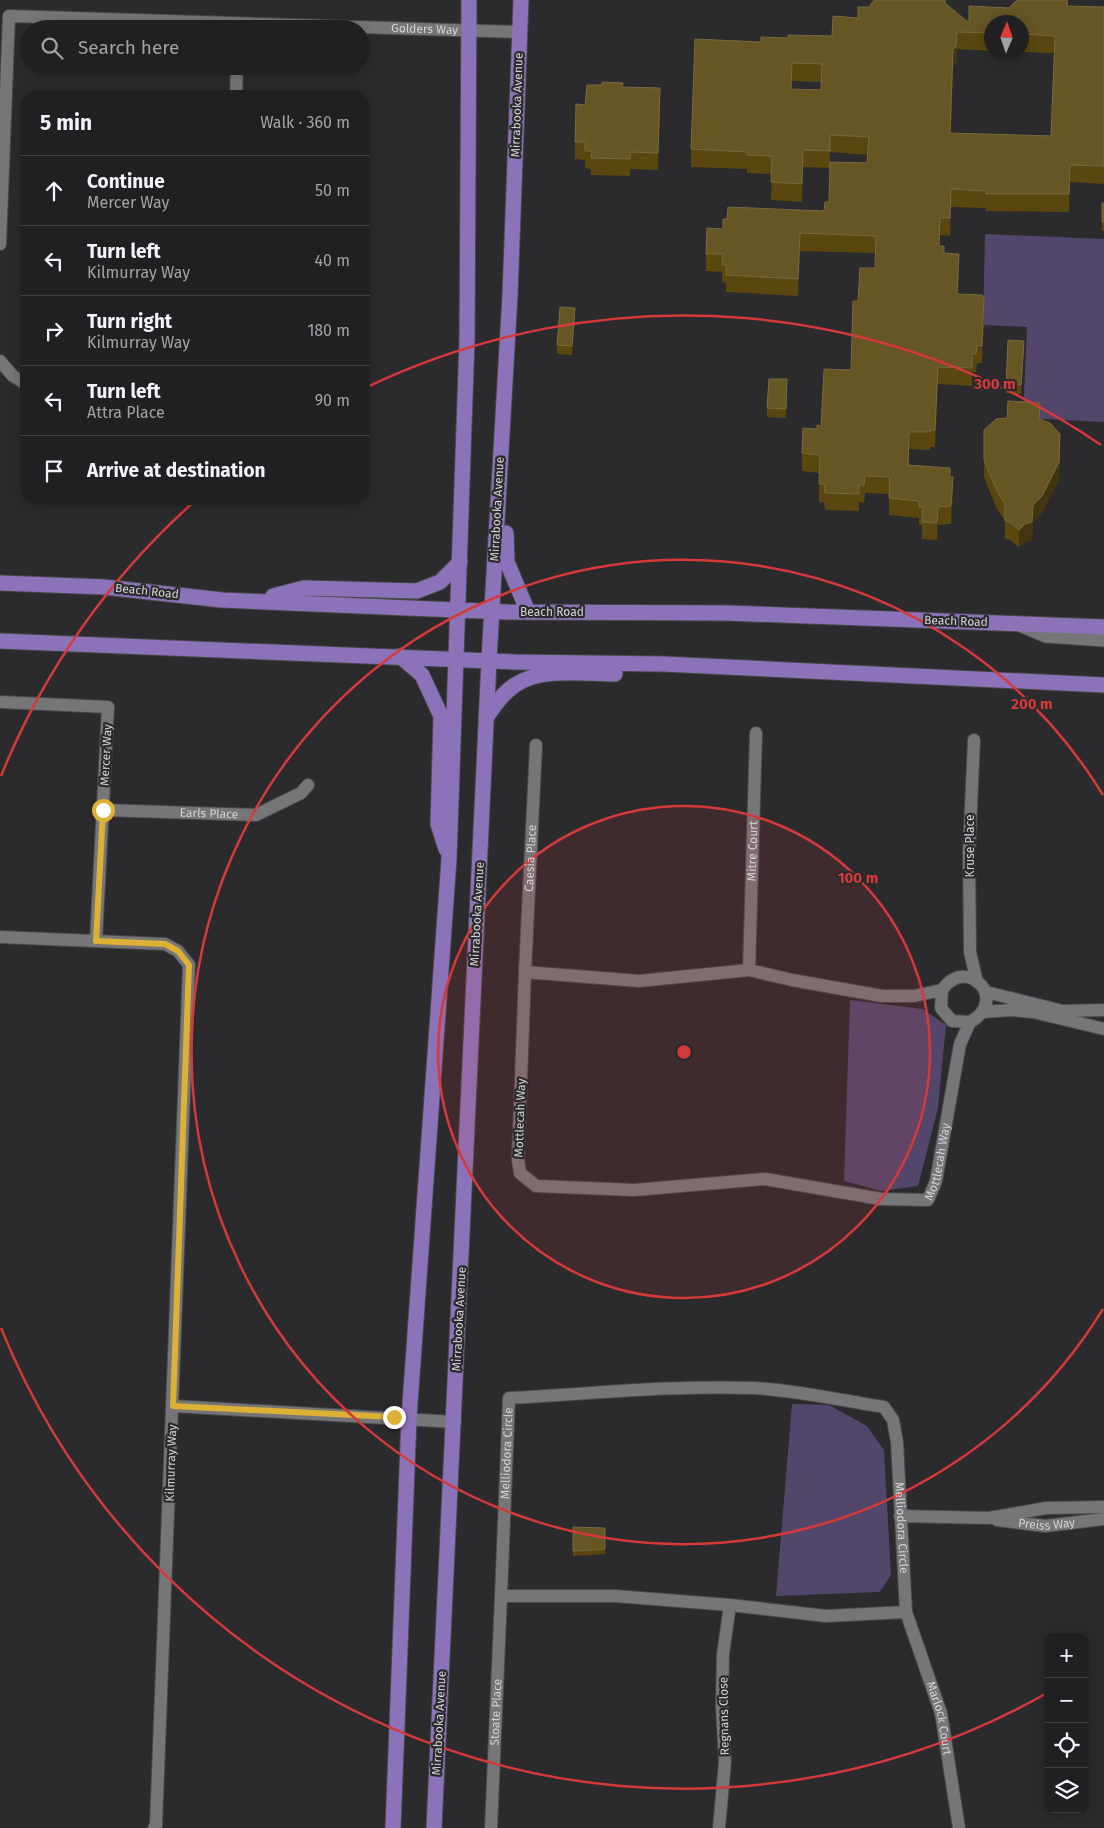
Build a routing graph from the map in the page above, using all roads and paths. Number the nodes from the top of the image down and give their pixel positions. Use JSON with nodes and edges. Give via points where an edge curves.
{"nodes":[{"id":1,"x":469,"y":0,"type":"edge"},
{"id":2,"x":521,"y":0,"type":"edge"},
{"id":3,"x":111,"y":20,"type":"edge"},
{"id":4,"x":370,"y":28,"type":"edge"},
{"id":5,"x":468,"y":30,"type":"junction"},
{"id":6,"x":520,"y":32,"type":"junction"},
{"id":7,"x":237,"y":75,"type":"edge"},
{"id":8,"x":236,"y":90,"type":"edge"},
{"id":9,"x":0,"y":244,"type":"edge"},
{"id":10,"x":506,"y":354,"type":"junction"},
{"id":11,"x":0,"y":361,"type":"edge"},
{"id":12,"x":20,"y":380,"type":"edge"},
{"id":13,"x":460,"y":562,"type":"junction"},
{"id":14,"x":0,"y":583,"type":"edge"},
{"id":15,"x":259,"y":600,"type":"junction"},
{"id":16,"x":459,"y":610,"type":"junction"},
{"id":17,"x":492,"y":611,"type":"junction"},
{"id":18,"x":528,"y":612,"type":"junction"},
{"id":19,"x":1016,"y":623,"type":"junction"},
{"id":20,"x":1104,"y":627,"type":"edge"},
{"id":21,"x":1104,"y":639,"type":"edge"},
{"id":22,"x":0,"y":641,"type":"edge"},
{"id":23,"x":400,"y":656,"type":"junction"},
{"id":24,"x":457,"y":658,"type":"junction"},
{"id":25,"x":489,"y":660,"type":"junction"},
{"id":26,"x":663,"y":664,"type":"junction"},
{"id":27,"x":1104,"y":685,"type":"edge"},
{"id":28,"x":0,"y":702,"type":"edge"},
{"id":29,"x":486,"y":718,"type":"junction"},
{"id":30,"x":756,"y":733,"type":"dead end"},
{"id":31,"x":974,"y":740,"type":"dead end"},
{"id":32,"x":536,"y":745,"type":"dead end"},
{"id":33,"x":308,"y":785,"type":"dead end"},
{"id":34,"x":103,"y":810,"type":"junction"},
{"id":35,"x":450,"y":860,"type":"junction"},
{"id":36,"x":0,"y":937,"type":"edge"},
{"id":37,"x":96,"y":941,"type":"junction"},
{"id":38,"x":970,"y":952,"type":"junction"},
{"id":39,"x":749,"y":970,"type":"junction"},
{"id":40,"x":525,"y":972,"type":"junction"},
{"id":41,"x":955,"y":978,"type":"junction"},
{"id":42,"x":977,"y":982,"type":"junction"},
{"id":43,"x":942,"y":990,"type":"junction"},
{"id":44,"x":986,"y":992,"type":"junction"},
{"id":45,"x":914,"y":996,"type":"junction"},
{"id":46,"x":941,"y":1008,"type":"junction"},
{"id":47,"x":1104,"y":1010,"type":"edge"},
{"id":48,"x":983,"y":1012,"type":"junction"},
{"id":49,"x":952,"y":1021,"type":"junction"},
{"id":50,"x":970,"y":1022,"type":"junction"},
{"id":51,"x":1104,"y":1029,"type":"edge"},
{"id":52,"x":960,"y":1044,"type":"junction"},
{"id":53,"x":173,"y":1406,"type":"junction"},
{"id":54,"x":409,"y":1418,"type":"junction"},
{"id":55,"x":455,"y":1422,"type":"junction"},
{"id":56,"x":1104,"y":1507,"type":"edge"},
{"id":57,"x":900,"y":1516,"type":"junction"},
{"id":58,"x":989,"y":1518,"type":"junction"},
{"id":59,"x":1104,"y":1519,"type":"edge"},
{"id":60,"x":500,"y":1596,"type":"junction"},
{"id":61,"x":730,"y":1605,"type":"junction"},
{"id":62,"x":906,"y":1612,"type":"junction"},
{"id":63,"x":154,"y":1828,"type":"edge"},
{"id":64,"x":393,"y":1828,"type":"edge"},
{"id":65,"x":434,"y":1828,"type":"edge"},
{"id":66,"x":491,"y":1828,"type":"edge"},
{"id":67,"x":719,"y":1828,"type":"edge"},
{"id":68,"x":959,"y":1828,"type":"edge"}],
"edges":[{"from":1,"to":5,"type":"main road"},
{"from":2,"to":6,"type":"main road","name":"Mirrabooka Avenue"},
{"from":3,"to":9,"type":"street","name":"Golders Way","via":[[9,16]]},
{"from":4,"to":5,"type":"street","name":"Golders Way"},
{"from":5,"to":6,"type":"street","name":"Golders Way"},
{"from":5,"to":13,"type":"main road","via":[[467,340]]},
{"from":6,"to":10,"type":"main road","name":"Mirrabooka Avenue"},
{"from":7,"to":8,"type":"street"},
{"from":10,"to":17,"type":"main road","name":"Mirrabooka Avenue"},
{"from":10,"to":18,"type":"main road","via":[[511,439],[505,553]]},
{"from":11,"to":12,"type":"street"},
{"from":13,"to":15,"type":"main road","via":[[440,582],[417,591],[304,588]]},
{"from":13,"to":16,"type":"main road"},
{"from":14,"to":15,"type":"main road","name":"Beach Road","via":[[104,587],[222,600]]},
{"from":15,"to":16,"type":"main road","name":"Beach Road"},
{"from":16,"to":17,"type":"main road","name":"Beach Road"},
{"from":16,"to":24,"type":"main road"},
{"from":17,"to":18,"type":"main road","name":"Beach Road"},
{"from":17,"to":25,"type":"main road","name":"Mirrabooka Avenue"},
{"from":18,"to":19,"type":"main road","name":"Beach Road","via":[[727,613]]},
{"from":19,"to":20,"type":"main road","name":"Beach Road"},
{"from":19,"to":21,"type":"street","via":[[1046,635]]},
{"from":22,"to":23,"type":"main road"},
{"from":23,"to":24,"type":"main road"},
{"from":23,"to":35,"type":"main road","via":[[422,675],[441,716],[438,824]]},
{"from":24,"to":25,"type":"main road"},
{"from":24,"to":35,"type":"main road"},
{"from":25,"to":26,"type":"main road"},
{"from":25,"to":29,"type":"main road","name":"Mirrabooka Avenue"},
{"from":26,"to":27,"type":"main road"},
{"from":26,"to":29,"type":"main road","via":[[617,674],[542,674],[516,684]]},
{"from":28,"to":34,"type":"street","name":"Mercer Way","via":[[108,707]]},
{"from":29,"to":55,"type":"main road","name":"Mirrabooka Avenue"},
{"from":30,"to":39,"type":"street","name":"Mitre Court"},
{"from":31,"to":38,"type":"street","name":"Kruse Place","via":[[969,842]]},
{"from":32,"to":40,"type":"street","name":"Caesia Place"},
{"from":33,"to":34,"type":"street","name":"Earls Place","via":[[301,793],[256,815]]},
{"from":34,"to":37,"type":"street","name":"Mercer Way"},
{"from":35,"to":54,"type":"main road"},
{"from":36,"to":37,"type":"street","name":"Kilmurray Way"},
{"from":37,"to":53,"type":"street","name":"Kilmurray Way","via":[[165,944],[178,951],[189,965]]},
{"from":38,"to":41,"type":"street"},
{"from":38,"to":42,"type":"street","name":"Kruse Place"},
{"from":39,"to":40,"type":"street","name":"Mottlecah Way","via":[[639,981]]},
{"from":39,"to":45,"type":"street","name":"Mottlecah Way","via":[[882,996]]},
{"from":40,"to":52,"type":"street","name":"Mottlecah Way","via":[[518,1160],[520,1173],[536,1186],[634,1190],[765,1179],[881,1199],[928,1200],[936,1181]]},
{"from":41,"to":42,"type":"street","via":[[965,976]]},
{"from":41,"to":43,"type":"street"},
{"from":42,"to":44,"type":"street"},
{"from":43,"to":45,"type":"street","name":"Mottlecah Way"},
{"from":43,"to":46,"type":"street"},
{"from":44,"to":47,"type":"street","via":[[1063,1011]]},
{"from":44,"to":48,"type":"street"},
{"from":45,"to":46,"type":"street","name":"Mottlecah Way"},
{"from":46,"to":49,"type":"street","name":"Mottlecah Way"},
{"from":48,"to":50,"type":"street","name":"Mottlecah Way"},
{"from":48,"to":51,"type":"street","via":[[1032,1012]]},
{"from":49,"to":50,"type":"street"},
{"from":49,"to":52,"type":"street","name":"Mottlecah Way"},
{"from":50,"to":52,"type":"street","name":"Mottlecah Way"},
{"from":53,"to":54,"type":"street"},
{"from":53,"to":63,"type":"street","name":"Kilmurray Way"},
{"from":54,"to":55,"type":"street"},
{"from":54,"to":64,"type":"main road"},
{"from":55,"to":65,"type":"main road","name":"Mirrabooka Avenue"},
{"from":56,"to":58,"type":"street","name":"Preiss Way","via":[[1046,1508]]},
{"from":57,"to":58,"type":"street","name":"Preiss Way"},
{"from":57,"to":60,"type":"street","name":"Melliodora Circle","via":[[897,1442],[893,1420],[884,1408],[753,1388],[509,1398]]},
{"from":57,"to":62,"type":"street","name":"Melliodora Circle"},
{"from":58,"to":59,"type":"street","name":"Preiss Way","via":[[1045,1526]]},
{"from":60,"to":61,"type":"street","via":[[615,1596]]},
{"from":60,"to":66,"type":"street","name":"Stoate Place"},
{"from":61,"to":62,"type":"street","via":[[826,1616]]},
{"from":61,"to":67,"type":"street","name":"Regnans Close","via":[[723,1654],[725,1762]]},
{"from":62,"to":68,"type":"street","name":"Marlock Court","via":[[941,1713]]}]}
